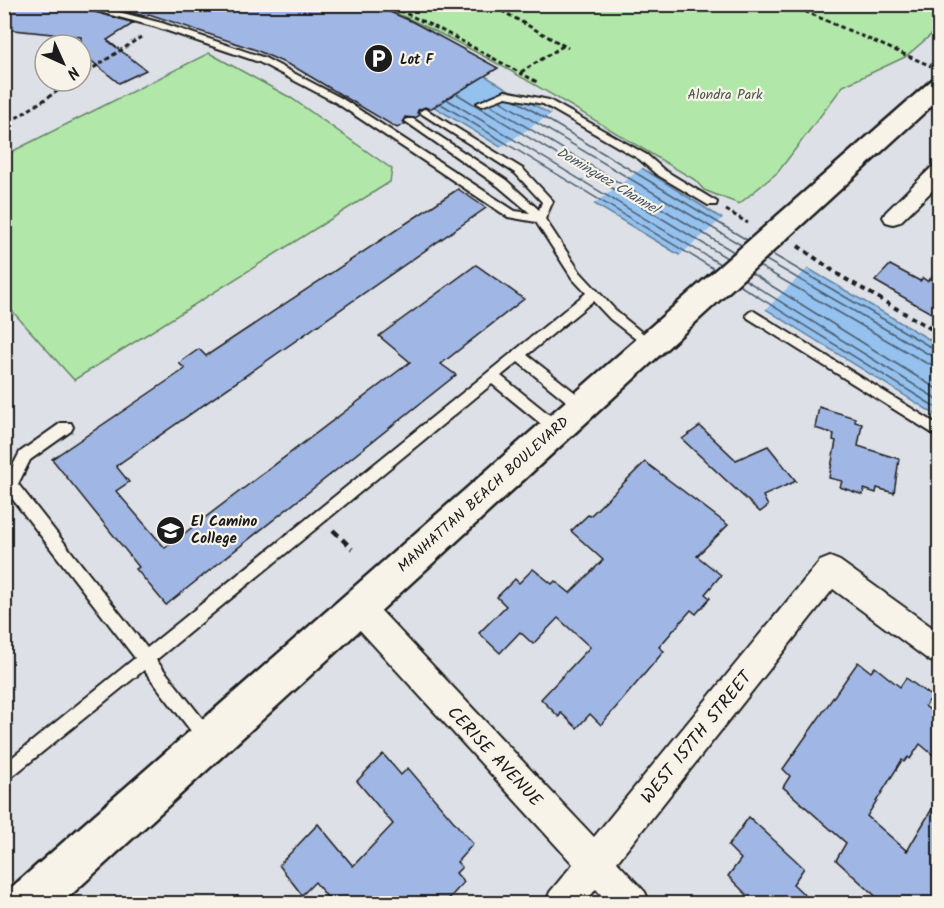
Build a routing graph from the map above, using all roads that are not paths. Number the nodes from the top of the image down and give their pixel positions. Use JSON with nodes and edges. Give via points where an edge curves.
{"nodes":[{"id":1,"x":74,"y":4,"type":"edge"},
{"id":2,"x":939,"y":85,"type":"edge"},
{"id":3,"x":482,"y":103,"type":"dead end"},
{"id":4,"x":424,"y":112,"type":"dead end"},
{"id":5,"x":410,"y":121,"type":"dead end"},
{"id":6,"x":939,"y":171,"type":"edge"},
{"id":7,"x":712,"y":202,"type":"road end"},
{"id":8,"x":893,"y":217,"type":"dead end"},
{"id":9,"x":540,"y":219,"type":"junction"},
{"id":10,"x":593,"y":294,"type":"junction"},
{"id":11,"x":752,"y":315,"type":"dead end"},
{"id":12,"x":650,"y":344,"type":"junction"},
{"id":13,"x":518,"y":355,"type":"junction"},
{"id":14,"x":492,"y":376,"type":"junction"},
{"id":15,"x":569,"y":416,"type":"junction"},
{"id":16,"x":66,"y":427,"type":"dead end"},
{"id":17,"x":939,"y":433,"type":"edge"},
{"id":18,"x":8,"y":481,"type":"edge"},
{"id":19,"x":358,"y":607,"type":"junction"},
{"id":20,"x":939,"y":651,"type":"edge"},
{"id":21,"x":145,"y":660,"type":"junction"},
{"id":22,"x":208,"y":740,"type":"junction"},
{"id":23,"x":4,"y":775,"type":"edge"},
{"id":24,"x":594,"y":863,"type":"junction"},
{"id":25,"x":27,"y":903,"type":"edge"},
{"id":26,"x":562,"y":903,"type":"edge"},
{"id":27,"x":633,"y":903,"type":"edge"}],
"edges":[{"from":1,"to":9,"type":"lane","via":[[226,46],[292,74],[512,214]]},
{"from":2,"to":12,"type":"main road","name":"MANHATTAN BEACH BOULEVARD"},
{"from":3,"to":7,"type":"lane","via":[[505,94],[546,102]]},
{"from":4,"to":9,"type":"lane","via":[[519,171],[548,201]]},
{"from":5,"to":9,"type":"lane","via":[[501,183]]},
{"from":6,"to":8,"type":"street"},
{"from":9,"to":10,"type":"lane","via":[[564,259]]},
{"from":10,"to":12,"type":"lane"},
{"from":10,"to":13,"type":"lane"},
{"from":11,"to":17,"type":"lane"},
{"from":12,"to":15,"type":"main road","name":"MANHATTAN BEACH BOULEVARD"},
{"from":13,"to":14,"type":"lane"},
{"from":13,"to":15,"type":"lane"},
{"from":14,"to":15,"type":"lane"},
{"from":14,"to":21,"type":"lane"},
{"from":15,"to":19,"type":"main road","name":"MANHATTAN BEACH BOULEVARD"},
{"from":16,"to":18,"type":"lane","via":[[25,456]]},
{"from":18,"to":21,"type":"lane"},
{"from":19,"to":22,"type":"main road","name":"MANHATTAN BEACH BOULEVARD"},
{"from":19,"to":24,"type":"street","name":"CERISE AVENUE"},
{"from":20,"to":24,"type":"street","name":"WEST 157TH STREET","via":[[830,570]]},
{"from":21,"to":22,"type":"lane"},
{"from":21,"to":23,"type":"lane"},
{"from":22,"to":25,"type":"main road","name":"MANHATTAN BEACH BOULEVARD"},
{"from":24,"to":26,"type":"street","name":"WEST 157TH STREET"},
{"from":24,"to":27,"type":"street","name":"CERISE AVENUE"}]}
